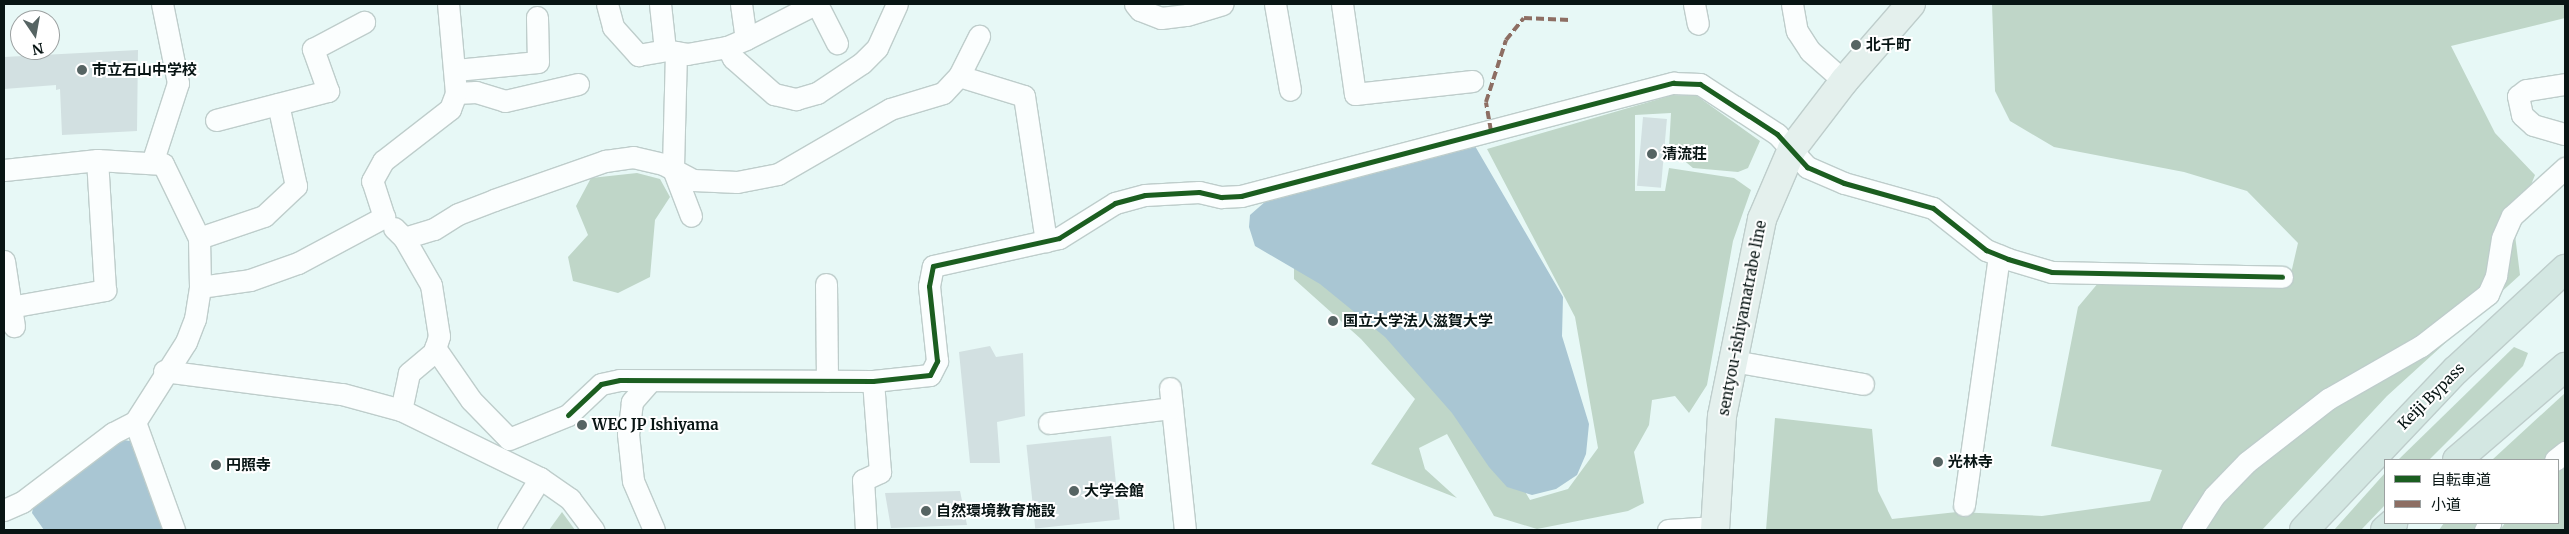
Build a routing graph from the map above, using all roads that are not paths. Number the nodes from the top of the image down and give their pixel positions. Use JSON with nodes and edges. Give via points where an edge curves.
{"nodes":[{"id":1,"x":162,"y":4,"type":"edge"},
{"id":2,"x":448,"y":4,"type":"edge"},
{"id":3,"x":607,"y":4,"type":"edge"},
{"id":4,"x":660,"y":4,"type":"edge"},
{"id":5,"x":741,"y":4,"type":"edge"},
{"id":6,"x":816,"y":4,"type":"edge"},
{"id":7,"x":897,"y":4,"type":"edge"},
{"id":8,"x":1135,"y":4,"type":"edge"},
{"id":9,"x":1222,"y":4,"type":"edge"},
{"id":10,"x":1275,"y":4,"type":"edge"},
{"id":11,"x":1342,"y":4,"type":"edge"},
{"id":12,"x":1792,"y":4,"type":"edge"},
{"id":13,"x":1911,"y":4,"type":"edge"},
{"id":14,"x":537,"y":17,"type":"dead end"},
{"id":15,"x":364,"y":22,"type":"dead end"},
{"id":16,"x":979,"y":36,"type":"dead end"},
{"id":17,"x":736,"y":43,"type":"junction"},
{"id":18,"x":837,"y":43,"type":"dead end"},
{"id":19,"x":670,"y":51,"type":"junction"},
{"id":20,"x":456,"y":70,"type":"junction"},
{"id":21,"x":959,"y":76,"type":"junction"},
{"id":22,"x":1472,"y":80,"type":"dead end"},
{"id":23,"x":1844,"y":81,"type":"junction"},
{"id":24,"x":578,"y":84,"type":"dead end"},
{"id":25,"x":2565,"y":84,"type":"edge"},
{"id":26,"x":1290,"y":90,"type":"dead end"},
{"id":27,"x":456,"y":93,"type":"junction"},
{"id":28,"x":278,"y":104,"type":"junction"},
{"id":29,"x":216,"y":120,"type":"dead end"},
{"id":30,"x":2565,"y":134,"type":"edge"},
{"id":31,"x":1792,"y":149,"type":"junction"},
{"id":32,"x":97,"y":160,"type":"junction"},
{"id":33,"x":152,"y":163,"type":"junction"},
{"id":34,"x":2565,"y":168,"type":"edge"},
{"id":35,"x":673,"y":169,"type":"junction"},
{"id":36,"x":4,"y":170,"type":"edge"},
{"id":37,"x":691,"y":216,"type":"dead end"},
{"id":38,"x":384,"y":217,"type":"junction"},
{"id":39,"x":199,"y":238,"type":"junction"},
{"id":40,"x":404,"y":238,"type":"junction"},
{"id":41,"x":1046,"y":240,"type":"junction"},
{"id":42,"x":1999,"y":255,"type":"junction"},
{"id":43,"x":4,"y":261,"type":"edge"},
{"id":44,"x":2565,"y":269,"type":"edge"},
{"id":45,"x":2282,"y":278,"type":"dead end"},
{"id":46,"x":826,"y":284,"type":"dead end"},
{"id":47,"x":200,"y":287,"type":"junction"},
{"id":48,"x":435,"y":348,"type":"junction"},
{"id":49,"x":1732,"y":361,"type":"junction"},
{"id":50,"x":2565,"y":367,"type":"edge"},
{"id":51,"x":164,"y":371,"type":"junction"},
{"id":52,"x":827,"y":381,"type":"junction"},
{"id":53,"x":873,"y":381,"type":"junction"},
{"id":54,"x":650,"y":382,"type":"junction"},
{"id":55,"x":1863,"y":384,"type":"dead end"},
{"id":56,"x":401,"y":410,"type":"junction"},
{"id":57,"x":135,"y":422,"type":"junction"},
{"id":58,"x":1049,"y":423,"type":"dead end"},
{"id":59,"x":2458,"y":459,"type":"edge"},
{"id":60,"x":540,"y":478,"type":"junction"},
{"id":61,"x":1964,"y":505,"type":"dead end"},
{"id":62,"x":4,"y":510,"type":"edge"},
{"id":63,"x":1715,"y":528,"type":"edge"},
{"id":64,"x":174,"y":530,"type":"edge"},
{"id":65,"x":508,"y":530,"type":"edge"},
{"id":66,"x":593,"y":530,"type":"edge"},
{"id":67,"x":654,"y":530,"type":"edge"},
{"id":68,"x":866,"y":530,"type":"edge"},
{"id":69,"x":1185,"y":530,"type":"edge"},
{"id":70,"x":1668,"y":530,"type":"edge"},
{"id":71,"x":2192,"y":530,"type":"edge"},
{"id":72,"x":2304,"y":530,"type":"edge"}],
"edges":[{"from":1,"to":33,"type":"street","via":[[178,83]]},
{"from":2,"to":20,"type":"street"},
{"from":3,"to":19,"type":"street","via":[[613,27],[638,55]]},
{"from":4,"to":19,"type":"street"},
{"from":5,"to":17,"type":"street"},
{"from":6,"to":17,"type":"street"},
{"from":6,"to":18,"type":"street"},
{"from":7,"to":17,"type":"street","via":[[877,48],[862,63],[817,93],[796,99],[774,94],[733,58]]},
{"from":8,"to":9,"type":"street","via":[[1140,10],[1161,18],[1187,15]]},
{"from":10,"to":26,"type":"street"},
{"from":11,"to":22,"type":"street","via":[[1355,94]]},
{"from":12,"to":23,"type":"street","via":[[1798,31],[1810,52]]},
{"from":13,"to":23,"type":"main road","name":"sentyou-ishiyamatrabe line"},
{"from":14,"to":20,"type":"street","via":[[538,62]]},
{"from":15,"to":28,"type":"street","via":[[313,49],[328,92]]},
{"from":16,"to":21,"type":"street"},
{"from":17,"to":19,"type":"street","via":[[687,54]]},
{"from":19,"to":35,"type":"street"},
{"from":20,"to":27,"type":"street"},
{"from":21,"to":35,"type":"street","via":[[943,93],[890,109],[778,174],[737,182],[702,181],[693,180]]},
{"from":21,"to":41,"type":"street","via":[[1024,96]]},
{"from":23,"to":31,"type":"main road","name":"sentyou-ishiyamatrabe line"},
{"from":24,"to":27,"type":"street","via":[[505,100],[476,92]]},
{"from":25,"to":30,"type":"street","via":[[2526,90],[2518,96],[2522,115],[2533,125]]},
{"from":27,"to":38,"type":"street","via":[[450,109],[383,161],[372,181]]},
{"from":28,"to":29,"type":"street"},
{"from":28,"to":39,"type":"street","via":[[296,186],[264,216]]},
{"from":31,"to":41,"type":"street","via":[[1777,134],[1700,84],[1673,82],[1241,196],[1221,197],[1198,192],[1146,195],[1115,203],[1059,238]]},
{"from":31,"to":42,"type":"street","via":[[1807,166],[1844,183],[1933,208],[1986,250]]},
{"from":31,"to":49,"type":"main road","name":"sentyou-ishiyamatrabe line","via":[[1762,219]]},
{"from":32,"to":33,"type":"street"},
{"from":32,"to":36,"type":"street"},
{"from":32,"to":43,"type":"street","via":[[105,290],[12,317]]},
{"from":33,"to":39,"type":"street","via":[[164,164]]},
{"from":34,"to":71,"type":"street","via":[[2512,216],[2502,238],[2496,276],[2488,294],[2421,346],[2328,399],[2247,462],[2214,496]]},
{"from":35,"to":37,"type":"street"},
{"from":35,"to":40,"type":"street","via":[[633,157],[605,161],[494,200],[458,214],[434,229]]},
{"from":38,"to":40,"type":"street"},
{"from":38,"to":47,"type":"street","via":[[298,263],[250,280]]},
{"from":39,"to":47,"type":"street"},
{"from":40,"to":48,"type":"street","via":[[431,285],[440,336]]},
{"from":41,"to":53,"type":"street","via":[[934,266],[929,286],[937,361],[930,375]]},
{"from":42,"to":45,"type":"street","via":[[2052,272]]},
{"from":42,"to":61,"type":"street"},
{"from":44,"to":72,"type":"highway","name":"Keiji Bypass","via":[[2456,370]]},
{"from":46,"to":52,"type":"street"},
{"from":47,"to":51,"type":"street","via":[[195,319],[186,342]]},
{"from":48,"to":54,"type":"street","via":[[471,400],[509,439],[568,415],[601,384],[620,380]]},
{"from":48,"to":56,"type":"street","via":[[409,373]]},
{"from":49,"to":55,"type":"street"},
{"from":49,"to":63,"type":"main road","name":"sentyou-ishiyamatrabe line","via":[[1722,416]]},
{"from":50,"to":59,"type":"highway"},
{"from":51,"to":56,"type":"street","via":[[342,394]]},
{"from":51,"to":57,"type":"street"},
{"from":52,"to":53,"type":"street"},
{"from":52,"to":54,"type":"street"},
{"from":53,"to":68,"type":"street","via":[[880,472],[863,480]]},
{"from":54,"to":67,"type":"street","via":[[632,402],[628,434],[633,481]]},
{"from":56,"to":60,"type":"street"},
{"from":57,"to":62,"type":"street","via":[[113,433],[22,502]]},
{"from":57,"to":64,"type":"street"},
{"from":58,"to":69,"type":"street","via":[[1171,398]]},
{"from":60,"to":65,"type":"street"},
{"from":60,"to":66,"type":"street","via":[[570,498]]},
{"from":63,"to":70,"type":"street"}]}
